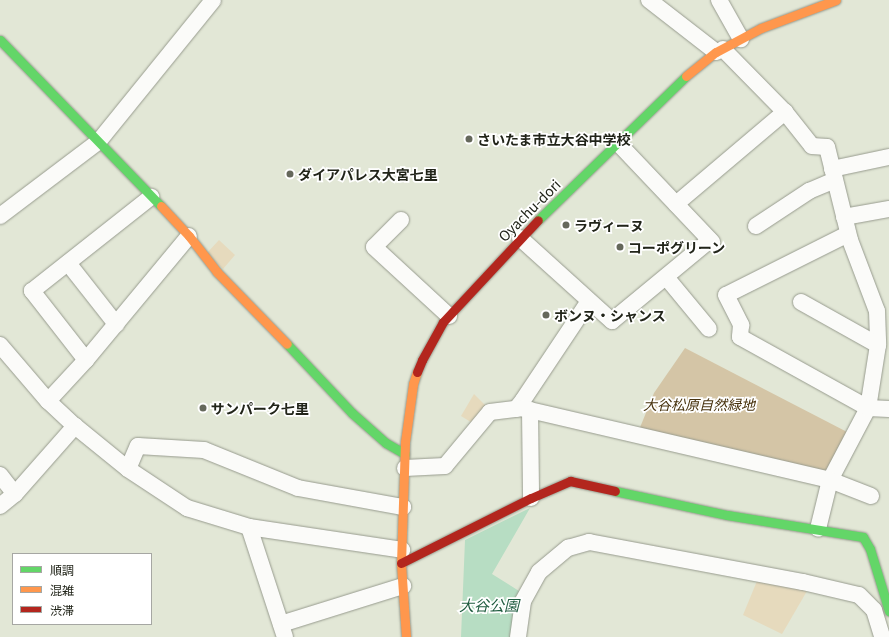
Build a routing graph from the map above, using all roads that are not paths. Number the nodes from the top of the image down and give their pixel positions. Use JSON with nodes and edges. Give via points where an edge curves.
{"nodes":[{"id":1,"x":213,"y":0,"type":"edge"},
{"id":2,"x":649,"y":0,"type":"edge"},
{"id":3,"x":719,"y":0,"type":"edge"},
{"id":4,"x":836,"y":0,"type":"edge"},
{"id":5,"x":812,"y":4,"type":"edge"},
{"id":6,"x":741,"y":39,"type":"junction"},
{"id":7,"x":0,"y":40,"type":"edge"},
{"id":8,"x":720,"y":51,"type":"junction"},
{"id":9,"x":785,"y":112,"type":"junction"},
{"id":10,"x":99,"y":141,"type":"junction"},
{"id":11,"x":618,"y":143,"type":"junction"},
{"id":12,"x":889,"y":157,"type":"edge"},
{"id":13,"x":834,"y":175,"type":"junction"},
{"id":14,"x":151,"y":198,"type":"junction"},
{"id":15,"x":676,"y":204,"type":"junction"},
{"id":16,"x":889,"y":209,"type":"edge"},
{"id":17,"x":0,"y":216,"type":"edge"},
{"id":18,"x":844,"y":217,"type":"junction"},
{"id":19,"x":401,"y":220,"type":"dead end"},
{"id":20,"x":756,"y":226,"type":"dead end"},
{"id":21,"x":848,"y":234,"type":"junction"},
{"id":22,"x":189,"y":236,"type":"junction"},
{"id":23,"x":520,"y":238,"type":"junction"},
{"id":24,"x":68,"y":263,"type":"junction"},
{"id":25,"x":666,"y":277,"type":"junction"},
{"id":26,"x":589,"y":301,"type":"junction"},
{"id":27,"x":801,"y":302,"type":"dead end"},
{"id":28,"x":882,"y":306,"type":"edge"},
{"id":29,"x":449,"y":316,"type":"junction"},
{"id":30,"x":116,"y":324,"type":"junction"},
{"id":31,"x":710,"y":329,"type":"dead end"},
{"id":32,"x":0,"y":345,"type":"edge"},
{"id":33,"x":878,"y":345,"type":"junction"},
{"id":34,"x":86,"y":360,"type":"junction"},
{"id":35,"x":48,"y":401,"type":"junction"},
{"id":36,"x":868,"y":408,"type":"junction"},
{"id":37,"x":523,"y":409,"type":"junction"},
{"id":38,"x":889,"y":409,"type":"edge"},
{"id":39,"x":75,"y":426,"type":"junction"},
{"id":40,"x":405,"y":461,"type":"junction"},
{"id":41,"x":128,"y":469,"type":"junction"},
{"id":42,"x":0,"y":475,"type":"edge"},
{"id":43,"x":830,"y":480,"type":"junction"},
{"id":44,"x":15,"y":494,"type":"junction"},
{"id":45,"x":871,"y":496,"type":"dead end"},
{"id":46,"x":531,"y":498,"type":"junction"},
{"id":47,"x":0,"y":506,"type":"edge"},
{"id":48,"x":403,"y":507,"type":"junction"},
{"id":49,"x":249,"y":527,"type":"junction"},
{"id":50,"x":818,"y":529,"type":"junction"},
{"id":51,"x":401,"y":557,"type":"junction"},
{"id":52,"x":883,"y":571,"type":"edge"},
{"id":53,"x":403,"y":586,"type":"junction"},
{"id":54,"x":889,"y":611,"type":"edge"},
{"id":55,"x":283,"y":630,"type":"edge"},
{"id":56,"x":406,"y":637,"type":"edge"},
{"id":57,"x":518,"y":637,"type":"edge"},
{"id":58,"x":882,"y":637,"type":"edge"}],
"edges":[{"from":1,"to":10,"type":"street"},
{"from":2,"to":8,"type":"street"},
{"from":3,"to":6,"type":"street"},
{"from":4,"to":5,"type":"street","name":"Oyachu-dori"},
{"from":5,"to":6,"type":"street","name":"Oyachu-dori"},
{"from":6,"to":8,"type":"street","name":"Oyachu-dori"},
{"from":7,"to":10,"type":"street","via":[[38,82]]},
{"from":8,"to":9,"type":"street"},
{"from":8,"to":11,"type":"street","name":"Oyachu-dori","via":[[675,86]]},
{"from":9,"to":13,"type":"street","via":[[812,146],[827,147]]},
{"from":9,"to":15,"type":"street"},
{"from":10,"to":14,"type":"street"},
{"from":10,"to":17,"type":"street"},
{"from":11,"to":15,"type":"street"},
{"from":11,"to":23,"type":"street","name":"Oyachu-dori"},
{"from":12,"to":13,"type":"street"},
{"from":13,"to":18,"type":"street"},
{"from":13,"to":20,"type":"street"},
{"from":14,"to":22,"type":"street"},
{"from":14,"to":24,"type":"street"},
{"from":15,"to":25,"type":"street","via":[[711,241]]},
{"from":16,"to":18,"type":"street"},
{"from":18,"to":21,"type":"street"},
{"from":19,"to":29,"type":"street","via":[[374,247]]},
{"from":21,"to":28,"type":"street"},
{"from":21,"to":36,"type":"street","via":[[726,295],[741,326],[740,337]]},
{"from":22,"to":30,"type":"street"},
{"from":22,"to":40,"type":"street","via":[[217,272],[352,413]]},
{"from":23,"to":26,"type":"street"},
{"from":23,"to":29,"type":"street","name":"Oyachu-dori"},
{"from":24,"to":30,"type":"street"},
{"from":24,"to":34,"type":"street","via":[[32,291]]},
{"from":25,"to":26,"type":"street","via":[[612,321]]},
{"from":25,"to":31,"type":"street"},
{"from":26,"to":37,"type":"street","via":[[523,400]]},
{"from":27,"to":33,"type":"street"},
{"from":28,"to":33,"type":"street"},
{"from":29,"to":40,"type":"street","name":"Oyachu-dori","via":[[422,360],[413,384]]},
{"from":30,"to":34,"type":"street"},
{"from":32,"to":35,"type":"street"},
{"from":33,"to":36,"type":"street"},
{"from":34,"to":35,"type":"street"},
{"from":35,"to":39,"type":"street"},
{"from":36,"to":38,"type":"street"},
{"from":36,"to":43,"type":"street"},
{"from":37,"to":40,"type":"street","via":[[490,412],[445,466]]},
{"from":37,"to":43,"type":"street"},
{"from":37,"to":46,"type":"street"},
{"from":39,"to":41,"type":"street"},
{"from":39,"to":44,"type":"street"},
{"from":40,"to":48,"type":"street","name":"Oyachu-dori"},
{"from":41,"to":48,"type":"street","via":[[138,446],[204,450],[298,488]]},
{"from":41,"to":49,"type":"street","via":[[187,508]]},
{"from":42,"to":44,"type":"street"},
{"from":43,"to":45,"type":"street"},
{"from":43,"to":50,"type":"street"},
{"from":44,"to":47,"type":"street"},
{"from":46,"to":50,"type":"street","via":[[570,481],[727,515]]},
{"from":46,"to":51,"type":"street"},
{"from":48,"to":51,"type":"street","name":"Oyachu-dori"},
{"from":49,"to":51,"type":"street"},
{"from":49,"to":55,"type":"street"},
{"from":50,"to":52,"type":"street","via":[[863,537]]},
{"from":51,"to":53,"type":"street","name":"Oyachu-dori"},
{"from":52,"to":54,"type":"street"},
{"from":53,"to":55,"type":"street"},
{"from":53,"to":56,"type":"street","name":"Oyachu-dori"},
{"from":57,"to":58,"type":"street","via":[[523,601],[539,572],[568,548],[589,542],[859,595],[874,610]]}]}
